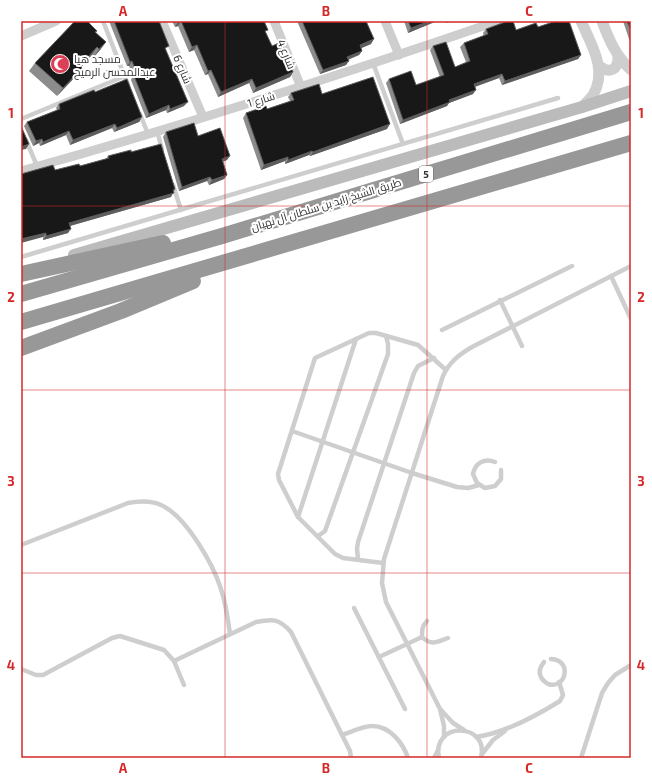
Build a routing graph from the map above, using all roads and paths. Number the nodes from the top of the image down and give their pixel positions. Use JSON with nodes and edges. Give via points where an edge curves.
{"nodes":[{"id":1,"x":56,"y":21,"type":"edge"},
{"id":2,"x":103,"y":21,"type":"edge"},
{"id":3,"x":162,"y":21,"type":"edge"},
{"id":4,"x":274,"y":21,"type":"edge"},
{"id":5,"x":385,"y":21,"type":"edge"},
{"id":6,"x":497,"y":21,"type":"edge"},
{"id":7,"x":581,"y":21,"type":"edge"},
{"id":8,"x":602,"y":21,"type":"edge"},
{"id":9,"x":21,"y":36,"type":"edge"},
{"id":10,"x":399,"y":55,"type":"junction"},
{"id":11,"x":618,"y":57,"type":"junction"},
{"id":12,"x":373,"y":63,"type":"junction"},
{"id":13,"x":599,"y":66,"type":"junction"},
{"id":14,"x":631,"y":70,"type":"edge"},
{"id":15,"x":125,"y":76,"type":"junction"},
{"id":16,"x":301,"y":87,"type":"junction"},
{"id":17,"x":131,"y":91,"type":"edge"},
{"id":18,"x":631,"y":91,"type":"edge"},
{"id":19,"x":558,"y":98,"type":"dead end"},
{"id":20,"x":136,"y":105,"type":"edge"},
{"id":21,"x":582,"y":107,"type":"junction"},
{"id":22,"x":631,"y":112,"type":"edge"},
{"id":23,"x":203,"y":117,"type":"junction"},
{"id":24,"x":21,"y":118,"type":"edge"},
{"id":25,"x":152,"y":133,"type":"junction"},
{"id":26,"x":24,"y":134,"type":"edge"},
{"id":27,"x":631,"y":143,"type":"edge"},
{"id":28,"x":403,"y":144,"type":"junction"},
{"id":29,"x":164,"y":153,"type":"edge"},
{"id":30,"x":37,"y":166,"type":"junction"},
{"id":31,"x":21,"y":171,"type":"edge"},
{"id":32,"x":172,"y":181,"type":"edge"},
{"id":33,"x":181,"y":210,"type":"junction"},
{"id":34,"x":222,"y":236,"type":"junction"},
{"id":35,"x":268,"y":250,"type":"junction"},
{"id":36,"x":21,"y":257,"type":"edge"},
{"id":37,"x":572,"y":266,"type":"dead end"},
{"id":38,"x":631,"y":266,"type":"edge"},
{"id":39,"x":21,"y":272,"type":"edge"},
{"id":40,"x":611,"y":276,"type":"junction"},
{"id":41,"x":21,"y":294,"type":"edge"},
{"id":42,"x":500,"y":300,"type":"junction"},
{"id":43,"x":631,"y":319,"type":"edge"},
{"id":44,"x":21,"y":322,"type":"edge"},
{"id":45,"x":512,"y":326,"type":"junction"},
{"id":46,"x":442,"y":330,"type":"dead end"},
{"id":47,"x":386,"y":336,"type":"junction"},
{"id":48,"x":356,"y":339,"type":"junction"},
{"id":49,"x":522,"y":346,"type":"dead end"},
{"id":50,"x":21,"y":348,"type":"edge"},
{"id":51,"x":434,"y":358,"type":"junction"},
{"id":52,"x":446,"y":370,"type":"junction"},
{"id":53,"x":292,"y":431,"type":"junction"},
{"id":54,"x":324,"y":442,"type":"junction"},
{"id":55,"x":352,"y":452,"type":"junction"},
{"id":56,"x":495,"y":462,"type":"dead end"},
{"id":57,"x":385,"y":463,"type":"junction"},
{"id":58,"x":501,"y":470,"type":"dead end"},
{"id":59,"x":412,"y":473,"type":"junction"},
{"id":60,"x":479,"y":485,"type":"junction"},
{"id":61,"x":298,"y":517,"type":"junction"},
{"id":62,"x":318,"y":536,"type":"junction"},
{"id":63,"x":21,"y":545,"type":"edge"},
{"id":64,"x":358,"y":559,"type":"junction"},
{"id":65,"x":383,"y":563,"type":"junction"},
{"id":66,"x":354,"y":608,"type":"dead end"},
{"id":67,"x":427,"y":620,"type":"dead end"},
{"id":68,"x":230,"y":634,"type":"junction"},
{"id":69,"x":422,"y":637,"type":"junction"},
{"id":70,"x":448,"y":638,"type":"dead end"},
{"id":71,"x":407,"y":644,"type":"junction"},
{"id":72,"x":379,"y":657,"type":"junction"},
{"id":73,"x":551,"y":659,"type":"dead end"},
{"id":74,"x":174,"y":662,"type":"junction"},
{"id":75,"x":544,"y":662,"type":"dead end"},
{"id":76,"x":631,"y":665,"type":"edge"},
{"id":77,"x":21,"y":670,"type":"edge"},
{"id":78,"x":559,"y":682,"type":"junction"},
{"id":79,"x":184,"y":685,"type":"dead end"},
{"id":80,"x":405,"y":709,"type":"dead end"},
{"id":81,"x":440,"y":709,"type":"junction"},
{"id":82,"x":511,"y":727,"type":"junction"},
{"id":83,"x":464,"y":730,"type":"junction"},
{"id":84,"x":342,"y":735,"type":"junction"},
{"id":85,"x":444,"y":737,"type":"junction"},
{"id":86,"x":476,"y":737,"type":"junction"},
{"id":87,"x":438,"y":750,"type":"junction"},
{"id":88,"x":481,"y":756,"type":"edge"},
{"id":89,"x":351,"y":758,"type":"edge"},
{"id":90,"x":408,"y":758,"type":"edge"},
{"id":91,"x":434,"y":758,"type":"edge"},
{"id":92,"x":440,"y":758,"type":"edge"},
{"id":93,"x":581,"y":758,"type":"edge"}],
"edges":[{"from":1,"to":9,"type":"street"},
{"from":2,"to":15,"type":"lane"},
{"from":3,"to":23,"type":"street","name":"شارع 6"},
{"from":4,"to":16,"type":"street","name":"شارع 4"},
{"from":5,"to":10,"type":"street"},
{"from":6,"to":10,"type":"street","name":"شارع 1"},
{"from":7,"to":13,"type":"street"},
{"from":8,"to":11,"type":"street"},
{"from":10,"to":12,"type":"street","name":"شارع 1"},
{"from":11,"to":13,"type":"street","via":[[615,68],[604,70]]},
{"from":11,"to":14,"type":"street"},
{"from":12,"to":16,"type":"street","name":"شارع 1"},
{"from":12,"to":28,"type":"lane"},
{"from":13,"to":21,"type":"street","via":[[598,81],[593,95]]},
{"from":15,"to":17,"type":"lane"},
{"from":15,"to":24,"type":"lane"},
{"from":16,"to":23,"type":"street","name":"شارع 1"},
{"from":18,"to":21,"type":"main road"},
{"from":19,"to":28,"type":"lane"},
{"from":20,"to":25,"type":"lane"},
{"from":21,"to":39,"type":"main road"},
{"from":22,"to":34,"type":"highway","name":"طريق الشيخ زايد بن سلطان آل نهيان","number":"5"},
{"from":23,"to":25,"type":"street","name":"شارع 1"},
{"from":25,"to":29,"type":"lane"},
{"from":25,"to":30,"type":"street","name":"شارع 1"},
{"from":26,"to":30,"type":"lane"},
{"from":27,"to":35,"type":"highway"},
{"from":28,"to":33,"type":"lane"},
{"from":30,"to":31,"type":"street","name":"شارع 1"},
{"from":32,"to":33,"type":"lane"},
{"from":33,"to":36,"type":"lane"},
{"from":34,"to":39,"type":"highway","via":[[186,238]]},
{"from":34,"to":41,"type":"highway","name":"طريق الشيخ زايد بن سلطان آل نهيان","number":"5"},
{"from":35,"to":44,"type":"highway"},
{"from":35,"to":50,"type":"highway","via":[[121,311]]},
{"from":37,"to":42,"type":"lane"},
{"from":38,"to":40,"type":"lane"},
{"from":40,"to":43,"type":"lane"},
{"from":40,"to":45,"type":"lane"},
{"from":42,"to":45,"type":"lane"},
{"from":42,"to":46,"type":"lane"},
{"from":45,"to":49,"type":"lane"},
{"from":45,"to":52,"type":"lane","via":[[464,352]]},
{"from":47,"to":48,"type":"lane","via":[[376,332]]},
{"from":47,"to":51,"type":"lane","via":[[418,345]]},
{"from":47,"to":55,"type":"lane","via":[[388,354]]},
{"from":48,"to":53,"type":"lane","via":[[315,358]]},
{"from":48,"to":54,"type":"lane"},
{"from":51,"to":52,"type":"lane"},
{"from":51,"to":57,"type":"lane","via":[[418,366],[414,373]]},
{"from":52,"to":59,"type":"lane"},
{"from":53,"to":54,"type":"lane"},
{"from":53,"to":61,"type":"lane","via":[[278,474]]},
{"from":54,"to":55,"type":"lane"},
{"from":54,"to":61,"type":"lane"},
{"from":55,"to":57,"type":"lane"},
{"from":55,"to":62,"type":"lane","via":[[325,531]]},
{"from":56,"to":60,"type":"lane","via":[[482,461],[475,468],[474,477]]},
{"from":57,"to":59,"type":"lane"},
{"from":57,"to":64,"type":"lane","via":[[358,542]]},
{"from":58,"to":60,"type":"lane","via":[[501,479],[495,486],[485,488]]},
{"from":59,"to":60,"type":"lane","via":[[457,487]]},
{"from":59,"to":65,"type":"lane"},
{"from":61,"to":62,"type":"lane"},
{"from":62,"to":64,"type":"lane","via":[[335,554],[343,558]]},
{"from":63,"to":68,"type":"lane","via":[[128,503],[145,501],[162,506],[170,510],[186,527],[212,566],[221,588]]},
{"from":64,"to":65,"type":"lane"},
{"from":65,"to":71,"type":"lane","via":[[382,583],[386,602]]},
{"from":66,"to":72,"type":"lane"},
{"from":67,"to":69,"type":"lane","via":[[423,624]]},
{"from":68,"to":74,"type":"lane"},
{"from":68,"to":84,"type":"lane","via":[[266,620],[277,620],[285,625]]},
{"from":69,"to":70,"type":"lane","via":[[433,643]]},
{"from":69,"to":71,"type":"lane"},
{"from":71,"to":72,"type":"lane"},
{"from":71,"to":81,"type":"lane"},
{"from":72,"to":80,"type":"lane"},
{"from":73,"to":78,"type":"lane","via":[[561,663],[565,669],[564,677]]},
{"from":74,"to":77,"type":"lane","via":[[164,650],[120,636],[43,675]]},
{"from":74,"to":79,"type":"lane"},
{"from":75,"to":78,"type":"lane","via":[[540,672],[542,679],[552,684]]},
{"from":76,"to":93,"type":"lane","via":[[615,675],[602,693]]},
{"from":78,"to":82,"type":"lane","via":[[563,695],[560,701]]},
{"from":81,"to":83,"type":"lane"},
{"from":81,"to":85,"type":"lane"},
{"from":82,"to":86,"type":"lane"},
{"from":82,"to":88,"type":"lane","via":[[493,740]]},
{"from":83,"to":85,"type":"lane","via":[[453,731]]},
{"from":83,"to":86,"type":"lane"},
{"from":84,"to":89,"type":"lane"},
{"from":84,"to":90,"type":"lane","via":[[371,726],[380,727],[401,741]]},
{"from":85,"to":87,"type":"lane"},
{"from":86,"to":88,"type":"lane","via":[[482,748]]},
{"from":87,"to":91,"type":"lane"},
{"from":87,"to":92,"type":"lane"}]}
